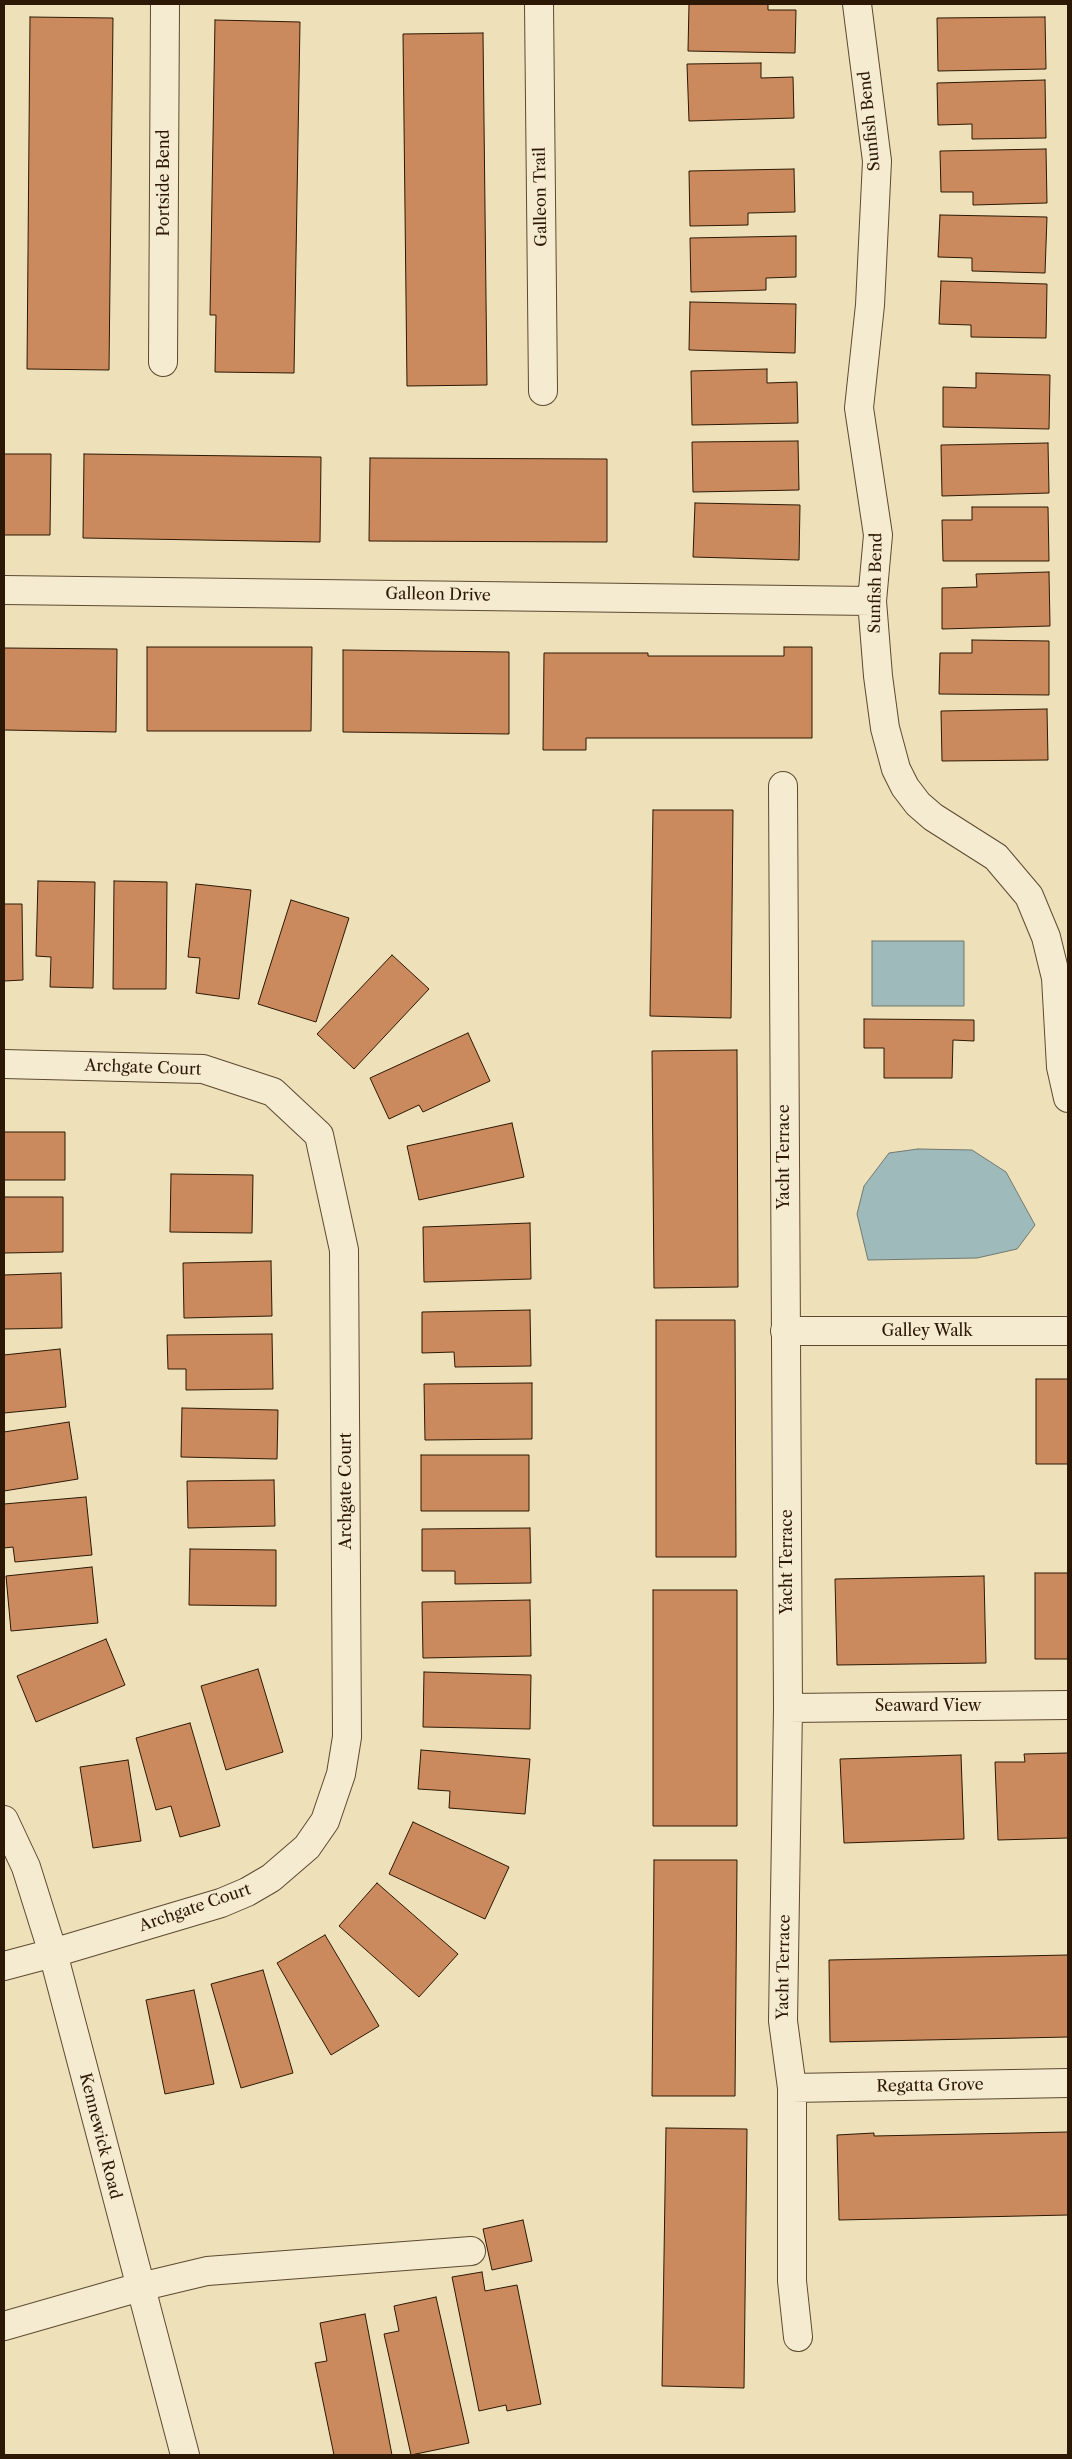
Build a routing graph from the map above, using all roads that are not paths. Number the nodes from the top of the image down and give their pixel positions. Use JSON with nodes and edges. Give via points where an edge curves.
{"nodes":[{"id":1,"x":165,"y":4,"type":"edge"},
{"id":2,"x":539,"y":4,"type":"edge"},
{"id":3,"x":857,"y":4,"type":"edge"},
{"id":4,"x":162,"y":362,"type":"dead end"},
{"id":5,"x":543,"y":390,"type":"dead end"},
{"id":6,"x":4,"y":590,"type":"edge"},
{"id":7,"x":872,"y":601,"type":"junction"},
{"id":8,"x":783,"y":786,"type":"dead end"},
{"id":9,"x":4,"y":1064,"type":"edge"},
{"id":10,"x":1068,"y":1098,"type":"edge"},
{"id":11,"x":785,"y":1331,"type":"junction"},
{"id":12,"x":1068,"y":1331,"type":"edge"},
{"id":13,"x":1068,"y":1705,"type":"edge"},
{"id":14,"x":788,"y":1708,"type":"junction"},
{"id":15,"x":4,"y":1820,"type":"edge"},
{"id":16,"x":54,"y":1953,"type":"junction"},
{"id":17,"x":4,"y":1966,"type":"edge"},
{"id":18,"x":1068,"y":2083,"type":"edge"},
{"id":19,"x":792,"y":2088,"type":"junction"},
{"id":20,"x":471,"y":2251,"type":"dead end"},
{"id":21,"x":140,"y":2287,"type":"junction"},
{"id":22,"x":4,"y":2326,"type":"edge"},
{"id":23,"x":798,"y":2337,"type":"dead end"},
{"id":24,"x":184,"y":2455,"type":"edge"}],
"edges":[{"from":1,"to":4,"type":"street","name":"Portside Bend"},
{"from":2,"to":5,"type":"street","name":"Galleon Trail"},
{"from":3,"to":7,"type":"street","name":"Sunfish Bend","via":[[877,161],[870,305],[860,408],[878,535]]},
{"from":6,"to":7,"type":"street","name":"Galleon Drive"},
{"from":7,"to":10,"type":"street","name":"Sunfish Bend","via":[[878,676],[888,742],[896,769],[918,804],[996,857],[1029,896],[1046,937],[1056,978],[1061,1067]]},
{"from":8,"to":11,"type":"street","name":"Yacht Terrace"},
{"from":9,"to":16,"type":"street","name":"Archgate Court","via":[[203,1068],[273,1092],[319,1135],[344,1250],[347,1737],[341,1774],[325,1821],[307,1847],[284,1869],[247,1892],[212,1906]]},
{"from":11,"to":12,"type":"street","name":"Galley Walk"},
{"from":11,"to":14,"type":"street","name":"Yacht Terrace"},
{"from":13,"to":14,"type":"street","name":"Seaward View"},
{"from":14,"to":19,"type":"street","name":"Yacht Terrace","via":[[783,2020]]},
{"from":15,"to":16,"type":"street","name":"Kennewick Road","via":[[26,1867]]},
{"from":16,"to":17,"type":"street","name":"Archgate Court"},
{"from":16,"to":21,"type":"street","name":"Kennewick Road"},
{"from":18,"to":19,"type":"street","name":"Regatta Grove"},
{"from":19,"to":23,"type":"street","name":"Yacht Terrace","via":[[792,2282]]},
{"from":20,"to":21,"type":"street","via":[[207,2271]]},
{"from":21,"to":22,"type":"street"},
{"from":21,"to":24,"type":"street","name":"Kennewick Road"}]}
